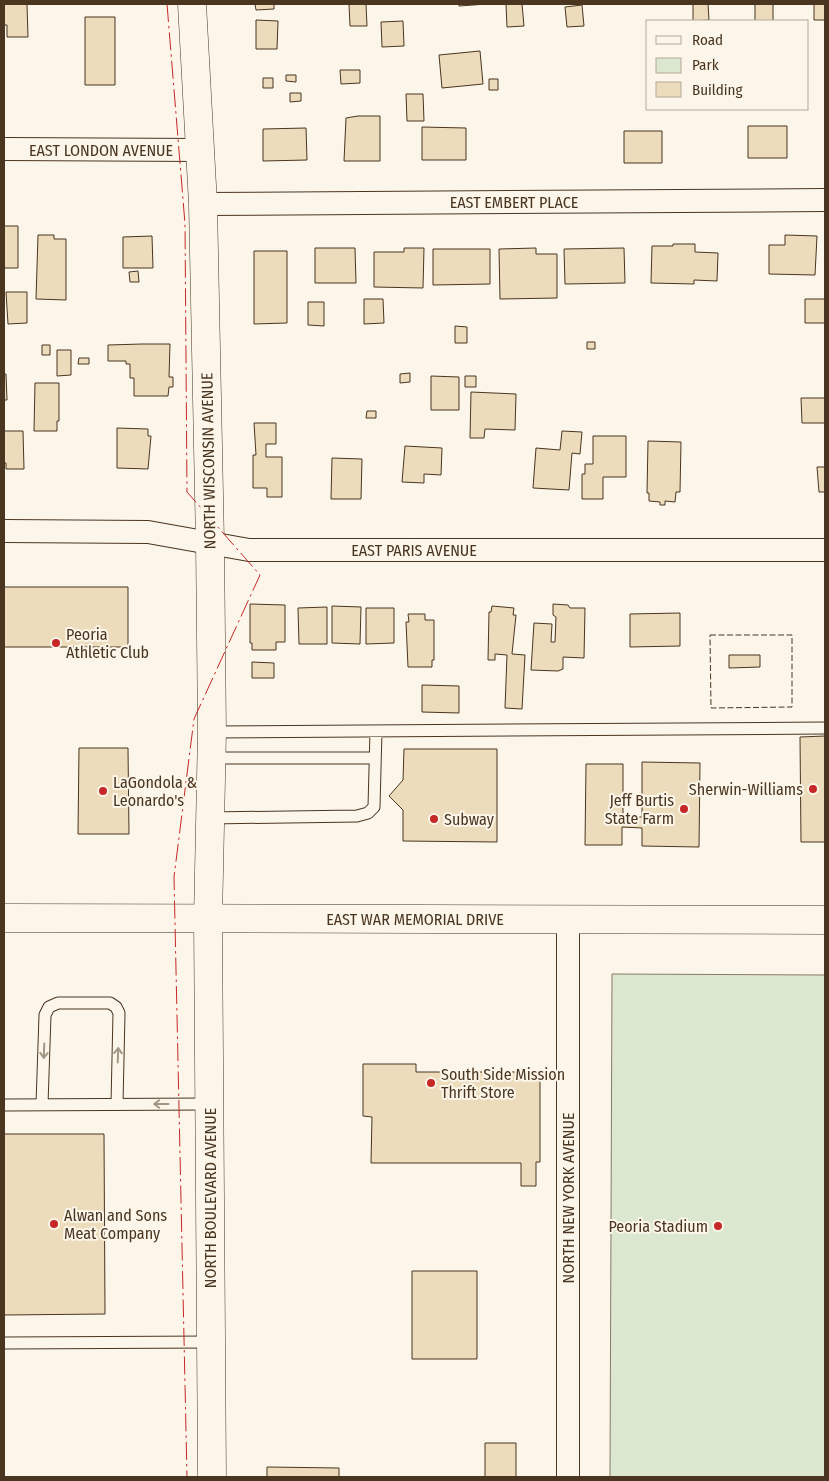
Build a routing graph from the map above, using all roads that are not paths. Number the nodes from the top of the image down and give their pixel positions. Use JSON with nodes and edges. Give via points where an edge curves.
{"nodes":[{"id":1,"x":192,"y":4,"type":"edge"},
{"id":2,"x":4,"y":150,"type":"edge"},
{"id":3,"x":199,"y":150,"type":"junction"},
{"id":4,"x":825,"y":200,"type":"edge"},
{"id":5,"x":203,"y":204,"type":"junction"},
{"id":6,"x":4,"y":531,"type":"edge"},
{"id":7,"x":210,"y":544,"type":"junction"},
{"id":8,"x":825,"y":550,"type":"edge"},
{"id":9,"x":825,"y":728,"type":"edge"},
{"id":10,"x":376,"y":730,"type":"junction"},
{"id":11,"x":211,"y":745,"type":"junction"},
{"id":12,"x":376,"y":758,"type":"junction"},
{"id":13,"x":210,"y":818,"type":"junction"},
{"id":14,"x":4,"y":918,"type":"edge"},
{"id":15,"x":208,"y":919,"type":"junction"},
{"id":16,"x":568,"y":919,"type":"junction"},
{"id":17,"x":825,"y":920,"type":"edge"},
{"id":18,"x":42,"y":1104,"type":"junction"},
{"id":19,"x":117,"y":1104,"type":"junction"},
{"id":20,"x":210,"y":1104,"type":"junction"},
{"id":21,"x":4,"y":1105,"type":"edge"},
{"id":22,"x":211,"y":1342,"type":"junction"},
{"id":23,"x":4,"y":1343,"type":"edge"},
{"id":24,"x":212,"y":1477,"type":"edge"},
{"id":25,"x":568,"y":1477,"type":"edge"}],
"edges":[{"from":1,"to":3,"type":"main road","name":"NORTH WISCONSIN AVENUE"},
{"from":2,"to":3,"type":"street","name":"EAST LONDON AVENUE"},
{"from":3,"to":5,"type":"main road","name":"NORTH WISCONSIN AVENUE"},
{"from":4,"to":5,"type":"street","name":"EAST EMBERT PLACE"},
{"from":5,"to":7,"type":"main road","name":"NORTH WISCONSIN AVENUE"},
{"from":6,"to":7,"type":"street","name":"EAST PARIS AVENUE","via":[[148,532]]},
{"from":7,"to":8,"type":"street","name":"EAST PARIS AVENUE","via":[[249,550]]},
{"from":7,"to":11,"type":"main road","name":"NORTH WISCONSIN AVENUE"},
{"from":9,"to":10,"type":"lane"},
{"from":10,"to":11,"type":"lane"},
{"from":10,"to":12,"type":"lane"},
{"from":11,"to":12,"type":"lane"},
{"from":11,"to":13,"type":"main road","name":"NORTH WISCONSIN AVENUE"},
{"from":12,"to":13,"type":"lane","via":[[374,807],[368,814]]},
{"from":13,"to":15,"type":"main road","name":"NORTH WISCONSIN AVENUE"},
{"from":14,"to":15,"type":"main road","name":"EAST WAR MEMORIAL DRIVE"},
{"from":15,"to":16,"type":"main road","name":"EAST WAR MEMORIAL DRIVE"},
{"from":15,"to":20,"type":"main road","name":"NORTH BOULEVARD AVENUE"},
{"from":16,"to":17,"type":"main road","name":"EAST WAR MEMORIAL DRIVE"},
{"from":16,"to":25,"type":"street","name":"NORTH NEW YORK AVENUE"},
{"from":18,"to":19,"type":"lane"},
{"from":19,"to":18,"type":"lane","one_way":true,"via":[[119,1014],[110,1003],[58,1003],[49,1007],[45,1015]]},
{"from":18,"to":21,"type":"lane"},
{"from":20,"to":19,"type":"lane","one_way":true},
{"from":20,"to":22,"type":"main road","name":"NORTH BOULEVARD AVENUE"},
{"from":22,"to":23,"type":"lane"},
{"from":22,"to":24,"type":"main road","name":"NORTH BOULEVARD AVENUE"}]}
